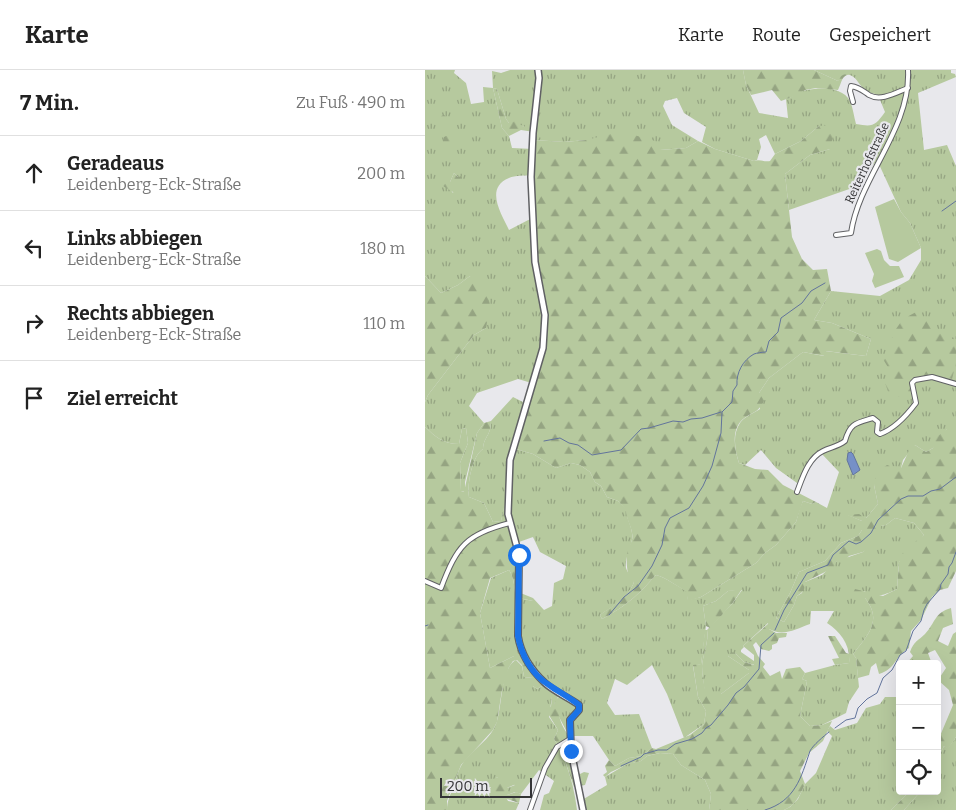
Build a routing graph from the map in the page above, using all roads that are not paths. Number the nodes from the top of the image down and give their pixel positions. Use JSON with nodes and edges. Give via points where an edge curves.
{"nodes":[{"id":1,"x":538,"y":70,"type":"edge"},
{"id":2,"x":909,"y":70,"type":"edge"},
{"id":3,"x":908,"y":88,"type":"junction"},
{"id":4,"x":853,"y":102,"type":"dead end"},
{"id":5,"x":836,"y":235,"type":"dead end"},
{"id":6,"x":956,"y":384,"type":"edge"},
{"id":7,"x":797,"y":492,"type":"dead end"},
{"id":8,"x":510,"y":523,"type":"junction"},
{"id":9,"x":425,"y":581,"type":"edge"},
{"id":10,"x":570,"y":739,"type":"junction"},
{"id":11,"x":530,"y":810,"type":"edge"},
{"id":12,"x":583,"y":810,"type":"edge"}],
"edges":[{"from":1,"to":8,"type":"street","via":[[531,177],[535,262],[545,323],[543,348],[510,460]]},
{"from":2,"to":3,"type":"street","name":"Reiterhofstraße"},
{"from":3,"to":4,"type":"street","via":[[875,98],[851,86]]},
{"from":3,"to":5,"type":"street","name":"Reiterhofstraße","via":[[890,141],[858,204],[851,234]]},
{"from":6,"to":7,"type":"street","via":[[932,377],[915,380],[912,383],[916,403],[906,414],[880,434],[877,432],[878,422],[873,418],[856,423],[848,431],[845,441],[812,460]]},
{"from":8,"to":9,"type":"street","via":[[490,528],[465,544],[449,566],[441,588]]},
{"from":8,"to":10,"type":"street","via":[[519,555],[520,648],[546,684],[579,705],[579,710],[570,720]]},
{"from":10,"to":11,"type":"street","via":[[557,747],[545,768]]},
{"from":10,"to":12,"type":"street"}]}
